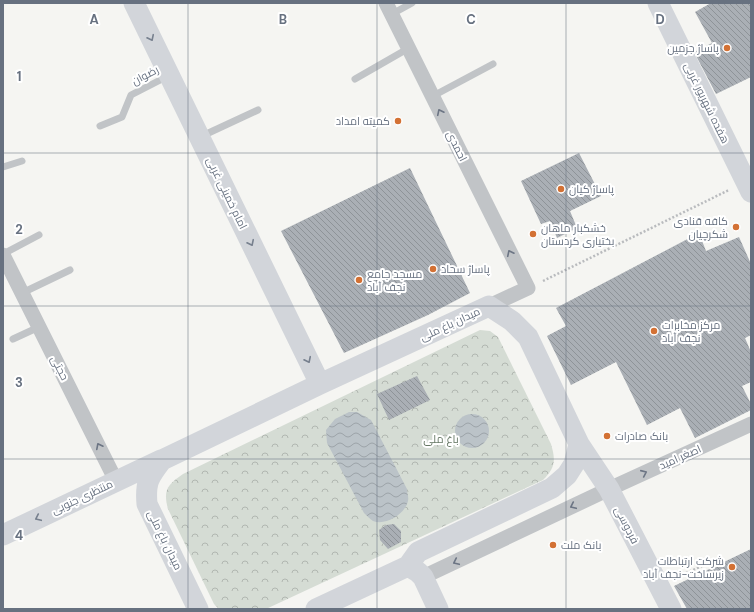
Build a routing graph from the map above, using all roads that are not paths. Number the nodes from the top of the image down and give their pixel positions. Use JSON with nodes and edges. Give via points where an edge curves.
{"nodes":[{"id":1,"x":134,"y":3,"type":"edge"},
{"id":2,"x":412,"y":3,"type":"edge"},
{"id":3,"x":658,"y":3,"type":"edge"},
{"id":4,"x":389,"y":8,"type":"edge"},
{"id":5,"x":409,"y":48,"type":"junction"},
{"id":6,"x":493,"y":64,"type":"dead end"},
{"id":7,"x":170,"y":75,"type":"junction"},
{"id":8,"x":355,"y":79,"type":"dead end"},
{"id":9,"x":433,"y":96,"type":"junction"},
{"id":10,"x":258,"y":110,"type":"dead end"},
{"id":11,"x":100,"y":126,"type":"dead end"},
{"id":12,"x":200,"y":137,"type":"junction"},
{"id":13,"x":22,"y":161,"type":"dead end"},
{"id":14,"x":3,"y":167,"type":"edge"},
{"id":15,"x":748,"y":187,"type":"edge"},
{"id":16,"x":39,"y":235,"type":"dead end"},
{"id":17,"x":3,"y":254,"type":"edge"},
{"id":18,"x":70,"y":270,"type":"dead end"},
{"id":19,"x":22,"y":293,"type":"junction"},
{"id":20,"x":489,"y":306,"type":"junction"},
{"id":21,"x":39,"y":327,"type":"junction"},
{"id":22,"x":13,"y":339,"type":"dead end"},
{"id":23,"x":320,"y":384,"type":"junction"},
{"id":24,"x":751,"y":424,"type":"edge"},
{"id":25,"x":579,"y":444,"type":"junction"},
{"id":26,"x":162,"y":460,"type":"junction"},
{"id":27,"x":116,"y":481,"type":"junction"},
{"id":28,"x":609,"y":489,"type":"junction"},
{"id":29,"x":3,"y":535,"type":"edge"},
{"id":30,"x":415,"y":572,"type":"junction"},
{"id":31,"x":198,"y":609,"type":"edge"},
{"id":32,"x":316,"y":609,"type":"edge"},
{"id":33,"x":438,"y":609,"type":"edge"},
{"id":34,"x":671,"y":609,"type":"edge"}],
"edges":[{"from":1,"to":7,"type":"main road","name":"امام خمینی غربی","one_way":true},
{"from":2,"to":4,"type":"lane"},
{"from":3,"to":15,"type":"main road","name":"هفده شهریور غربی"},
{"from":4,"to":5,"type":"street","name":"احمدی"},
{"from":5,"to":8,"type":"lane"},
{"from":5,"to":9,"type":"street","name":"احمدی"},
{"from":6,"to":9,"type":"lane"},
{"from":7,"to":11,"type":"lane","name":"رضوان","via":[[131,96],[122,117]]},
{"from":7,"to":12,"type":"main road","name":"امام خمینی غربی"},
{"from":20,"to":9,"type":"street","name":"احمدی","one_way":true,"via":[[528,288]]},
{"from":10,"to":12,"type":"lane"},
{"from":12,"to":23,"type":"main road","name":"امام خمینی غربی","one_way":true},
{"from":13,"to":14,"type":"lane"},
{"from":16,"to":17,"type":"lane"},
{"from":17,"to":19,"type":"street","name":"حجتی"},
{"from":18,"to":19,"type":"lane"},
{"from":19,"to":21,"type":"street","name":"حجتی"},
{"from":20,"to":23,"type":"main road","name":"میدان باغ ملی"},
{"from":20,"to":25,"type":"main road","name":"میدان باغ ملی","via":[[512,321],[528,337]]},
{"from":21,"to":22,"type":"lane"},
{"from":27,"to":21,"type":"street","name":"حجتی","one_way":true},
{"from":23,"to":26,"type":"main road","name":"میدان باغ ملی"},
{"from":28,"to":24,"type":"street","name":"اصغر امید","one_way":true},
{"from":25,"to":28,"type":"main road","name":"فردوسی"},
{"from":25,"to":30,"type":"main road","via":[[574,464],[567,475],[552,488],[418,552]]},
{"from":26,"to":27,"type":"main road","name":"منتظری جنوبی"},
{"from":26,"to":31,"type":"main road","name":"میدان باغ ملی","via":[[150,476],[146,504]]},
{"from":27,"to":29,"type":"main road","name":"منتظری جنوبی","one_way":true},
{"from":28,"to":30,"type":"street","name":"اصغر امید","one_way":true},
{"from":28,"to":34,"type":"main road","name":"فردوسی"},
{"from":30,"to":32,"type":"main road"},
{"from":30,"to":33,"type":"main road"}]}
